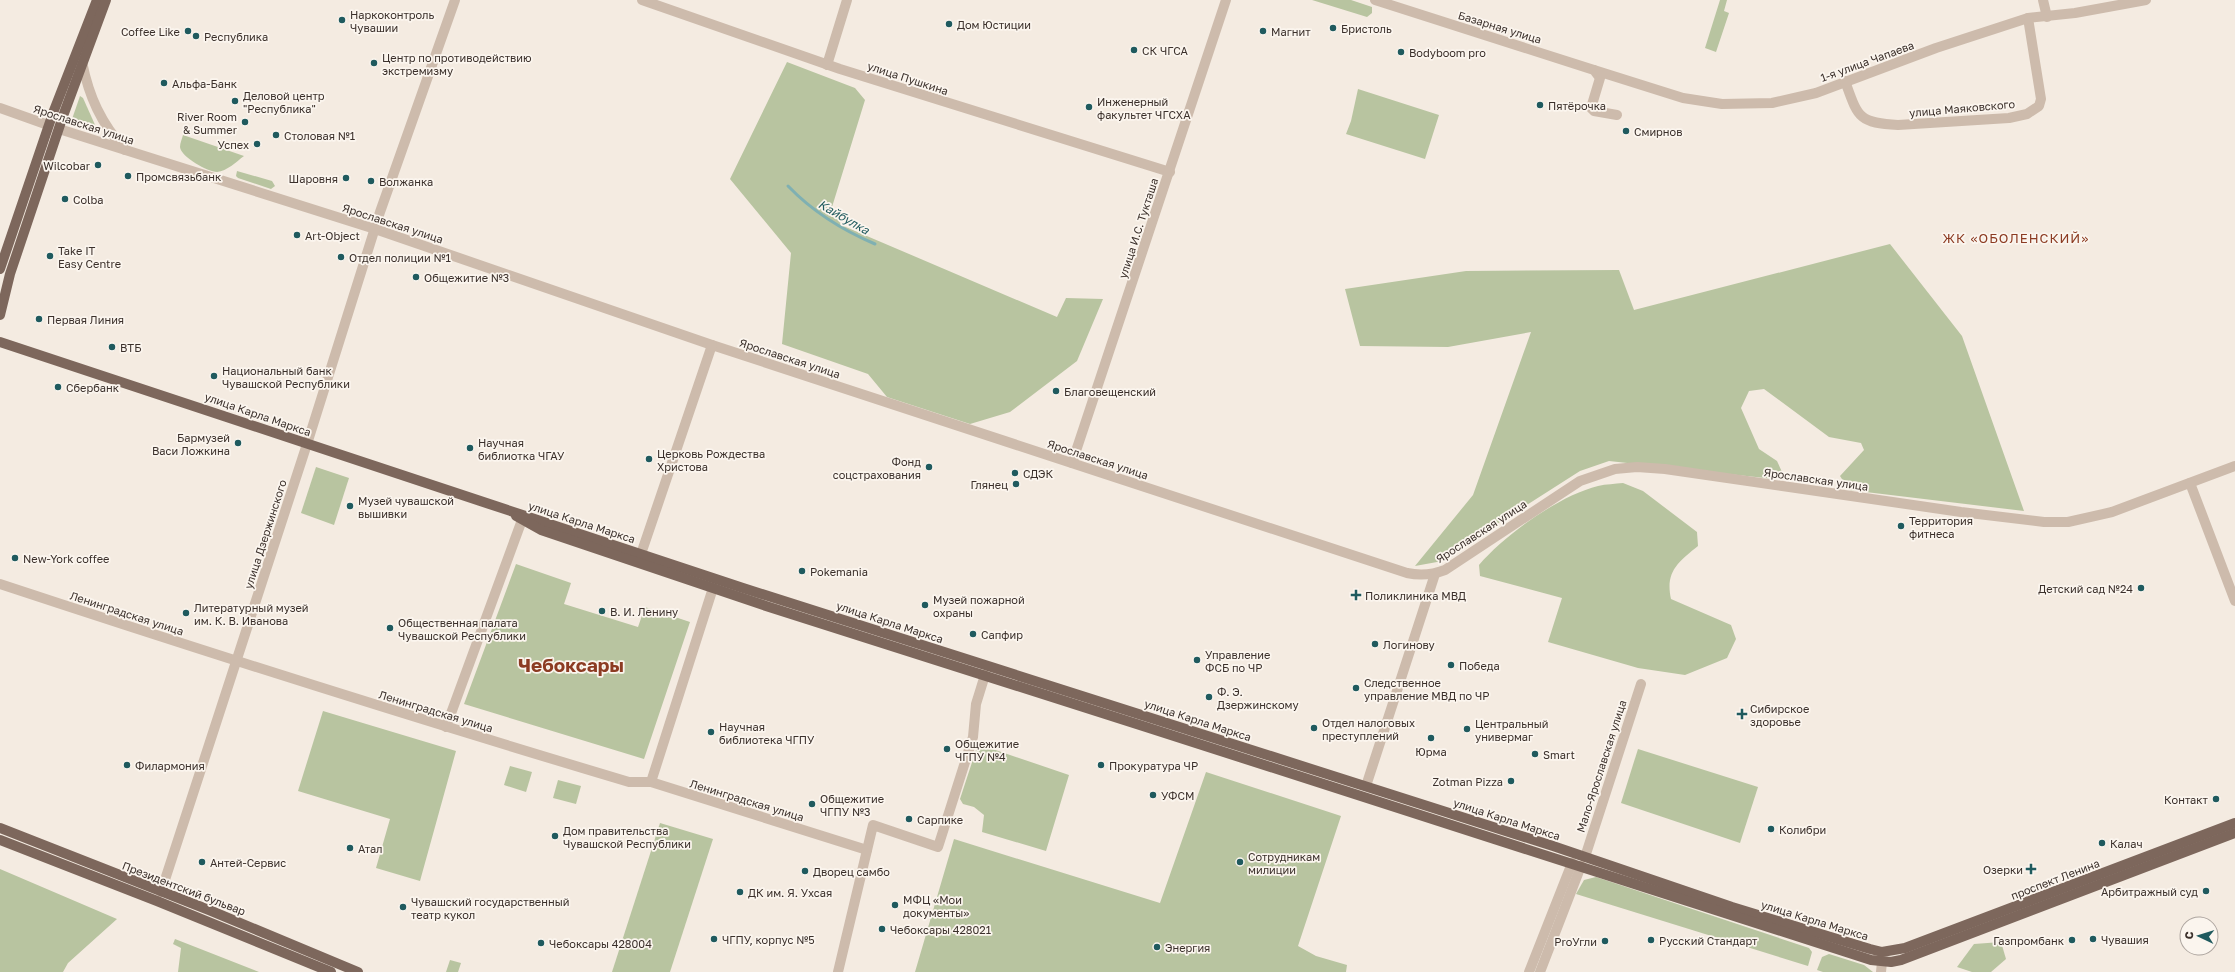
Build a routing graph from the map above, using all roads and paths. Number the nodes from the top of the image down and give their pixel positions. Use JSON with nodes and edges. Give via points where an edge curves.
{"nodes":[{"id":1,"x":97,"y":0,"type":"edge"},
{"id":2,"x":106,"y":0,"type":"edge"},
{"id":3,"x":454,"y":0,"type":"edge"},
{"id":4,"x":642,"y":0,"type":"edge"},
{"id":5,"x":847,"y":0,"type":"edge"},
{"id":6,"x":1226,"y":0,"type":"edge"},
{"id":7,"x":1375,"y":0,"type":"edge"},
{"id":8,"x":2043,"y":0,"type":"edge"},
{"id":9,"x":2146,"y":0,"type":"edge"},
{"id":10,"x":2047,"y":17,"type":"junction"},
{"id":11,"x":2028,"y":18,"type":"junction"},
{"id":12,"x":82,"y":62,"type":"junction"},
{"id":13,"x":827,"y":65,"type":"junction"},
{"id":14,"x":1594,"y":70,"type":"junction"},
{"id":15,"x":1845,"y":81,"type":"junction"},
{"id":16,"x":0,"y":108,"type":"edge"},
{"id":17,"x":1617,"y":115,"type":"dead end"},
{"id":18,"x":48,"y":125,"type":"junction"},
{"id":19,"x":59,"y":129,"type":"junction"},
{"id":20,"x":125,"y":150,"type":"junction"},
{"id":21,"x":1170,"y":172,"type":"junction"},
{"id":22,"x":375,"y":229,"type":"junction"},
{"id":23,"x":0,"y":269,"type":"edge"},
{"id":24,"x":0,"y":315,"type":"edge"},
{"id":25,"x":0,"y":342,"type":"edge"},
{"id":26,"x":712,"y":345,"type":"junction"},
{"id":27,"x":307,"y":444,"type":"junction"},
{"id":28,"x":1072,"y":464,"type":"junction"},
{"id":29,"x":2235,"y":466,"type":"edge"},
{"id":30,"x":2190,"y":483,"type":"junction"},
{"id":31,"x":523,"y":518,"type":"junction"},
{"id":32,"x":641,"y":554,"type":"junction"},
{"id":33,"x":1435,"y":574,"type":"junction"},
{"id":34,"x":0,"y":584,"type":"edge"},
{"id":35,"x":713,"y":588,"type":"junction"},
{"id":36,"x":2235,"y":601,"type":"edge"},
{"id":37,"x":236,"y":662,"type":"junction"},
{"id":38,"x":986,"y":671,"type":"junction"},
{"id":39,"x":1641,"y":684,"type":"dead end"},
{"id":40,"x":446,"y":727,"type":"junction"},
{"id":41,"x":651,"y":782,"type":"junction"},
{"id":42,"x":1364,"y":791,"type":"junction"},
{"id":43,"x":2235,"y":823,"type":"edge"},
{"id":44,"x":0,"y":828,"type":"edge"},
{"id":45,"x":2235,"y":833,"type":"edge"},
{"id":46,"x":2220,"y":834,"type":"junction"},
{"id":47,"x":0,"y":840,"type":"edge"},
{"id":48,"x":867,"y":850,"type":"junction"},
{"id":49,"x":1579,"y":862,"type":"junction"},
{"id":50,"x":159,"y":896,"type":"junction"},
{"id":51,"x":2028,"y":907,"type":"junction"},
{"id":52,"x":296,"y":947,"type":"junction"},
{"id":53,"x":1882,"y":952,"type":"joint"},
{"id":54,"x":291,"y":956,"type":"junction"},
{"id":55,"x":1882,"y":967,"type":"edge"},
{"id":56,"x":330,"y":968,"type":"edge"},
{"id":57,"x":358,"y":972,"type":"edge"},
{"id":58,"x":838,"y":972,"type":"edge"},
{"id":59,"x":1529,"y":972,"type":"edge"},
{"id":60,"x":1540,"y":972,"type":"edge"}],
"edges":[{"from":1,"to":18,"type":"main road"},
{"from":2,"to":12,"type":"main road"},
{"from":3,"to":22,"type":"street","name":"улица Дзержинского"},
{"from":4,"to":13,"type":"street","name":"улица Пушкина"},
{"from":5,"to":13,"type":"street"},
{"from":6,"to":21,"type":"street","name":"улица И.С. Тукташа"},
{"from":7,"to":14,"type":"street","name":"Базарная улица"},
{"from":8,"to":10,"type":"street"},
{"from":9,"to":10,"type":"street","name":"1-я улица Чапаева"},
{"from":10,"to":11,"type":"street","name":"1-я улица Чапаева"},
{"from":11,"to":15,"type":"street","name":"1-я улица Чапаева"},
{"from":11,"to":15,"type":"street","name":"улица Маяковского","via":[[2041,99],[2039,106],[2027,114],[2008,118],[1883,124],[1868,121],[1858,115]]},
{"from":12,"to":19,"type":"main road"},
{"from":12,"to":20,"type":"street","via":[[94,105],[112,136]]},
{"from":13,"to":21,"type":"street","name":"улица Пушкина"},
{"from":14,"to":15,"type":"street","name":"1-я улица Чапаева","via":[[1683,98],[1722,104],[1779,102],[1816,93]]},
{"from":14,"to":17,"type":"street","via":[[1600,78],[1592,108]]},
{"from":16,"to":18,"type":"street","name":"Ярославская улица"},
{"from":18,"to":19,"type":"main road","name":"Ярославская улица"},
{"from":18,"to":23,"type":"main road"},
{"from":19,"to":20,"type":"street","name":"Ярославская улица"},
{"from":19,"to":24,"type":"main road","via":[[10,274]]},
{"from":20,"to":22,"type":"street","name":"Ярославская улица"},
{"from":21,"to":28,"type":"street","name":"улица И.С. Тукташа"},
{"from":22,"to":26,"type":"street","name":"Ярославская улица"},
{"from":22,"to":27,"type":"street","name":"улица Дзержинского"},
{"from":25,"to":27,"type":"main road","name":"улица Карла Маркса"},
{"from":26,"to":28,"type":"street","name":"Ярославская улица"},
{"from":26,"to":32,"type":"street"},
{"from":27,"to":31,"type":"main road","name":"улица Карла Маркса"},
{"from":27,"to":37,"type":"street","name":"улица Дзержинского"},
{"from":28,"to":33,"type":"street","name":"Ярославская улица","via":[[1407,573],[1419,576]]},
{"from":29,"to":30,"type":"street","name":"Ярославская улица"},
{"from":30,"to":33,"type":"street","name":"Ярославская улица","via":[[2112,512],[2088,518],[2044,522],[1665,469],[1615,469],[1580,481],[1462,560]]},
{"from":30,"to":36,"type":"street"},
{"from":31,"to":32,"type":"main road","name":"улица Карла Маркса"},
{"from":31,"to":35,"type":"main road","name":"улица Карла Маркса","via":[[541,530]]},
{"from":31,"to":40,"type":"street"},
{"from":32,"to":38,"type":"main road","name":"улица Карла Маркса"},
{"from":33,"to":42,"type":"street"},
{"from":34,"to":37,"type":"street","name":"Ленинградская улица"},
{"from":35,"to":38,"type":"main road","name":"улица Карла Маркса"},
{"from":35,"to":41,"type":"street"},
{"from":37,"to":40,"type":"street","name":"Ленинградская улица"},
{"from":37,"to":50,"type":"street","name":"улица Дзержинского"},
{"from":38,"to":42,"type":"main road","name":"улица Карла Маркса"},
{"from":38,"to":48,"type":"street","via":[[976,704],[973,737],[938,846],[873,825]]},
{"from":39,"to":49,"type":"street","name":"Мало-Ярославская улица"},
{"from":40,"to":41,"type":"street","name":"Ленинградская улица","via":[[629,782]]},
{"from":41,"to":48,"type":"street","name":"Ленинградская улица"},
{"from":42,"to":49,"type":"main road","name":"улица Карла Маркса"},
{"from":42,"to":49,"type":"main road","name":"улица Карла Маркса"},
{"from":43,"to":46,"type":"main road","name":"проспект Ленина"},
{"from":44,"to":50,"type":"main road","name":"Президентский бульвар"},
{"from":45,"to":46,"type":"main road","name":"проспект Ленина"},
{"from":46,"to":51,"type":"main road","name":"проспект Ленина"},
{"from":47,"to":50,"type":"main road","name":"Президентский бульвар"},
{"from":48,"to":58,"type":"street"},
{"from":49,"to":53,"type":"main road","name":"улица Карла Маркса"},
{"from":49,"to":55,"type":"main road","name":"улица Карла Маркса"},
{"from":49,"to":59,"type":"street"},
{"from":49,"to":60,"type":"street"},
{"from":50,"to":52,"type":"main road","name":"Президентский бульвар"},
{"from":50,"to":54,"type":"main road","name":"Президентский бульвар"},
{"from":51,"to":53,"type":"main road","name":"проспект Ленина","via":[[1905,948]]},
{"from":51,"to":55,"type":"main road","name":"проспект Ленина"},
{"from":52,"to":54,"type":"main road"},
{"from":52,"to":56,"type":"main road","name":"Президентский бульвар"},
{"from":54,"to":56,"type":"main road","name":"Президентский бульвар"},
{"from":56,"to":57,"type":"main road","name":"Президентский бульвар"}]}
